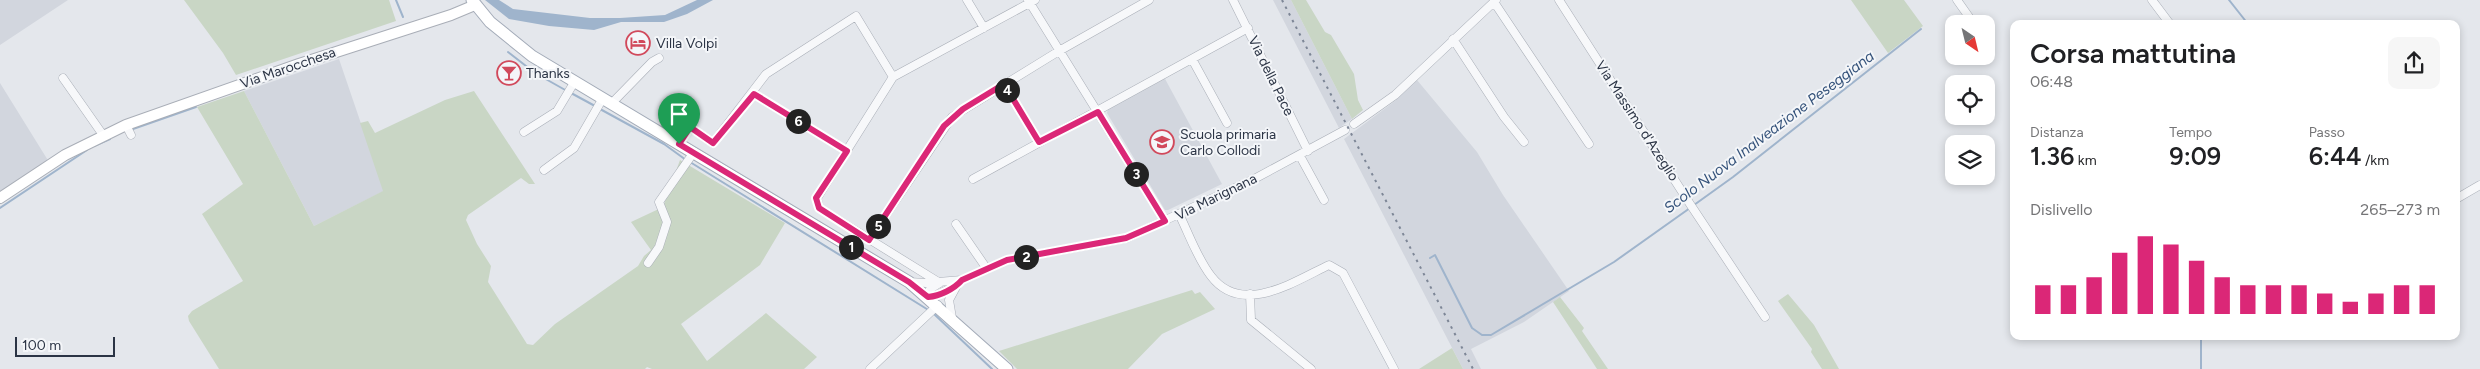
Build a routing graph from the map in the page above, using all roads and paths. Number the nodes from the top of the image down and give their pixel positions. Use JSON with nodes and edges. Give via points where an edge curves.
{"nodes":[{"id":1,"x":967,"y":0,"type":"edge"},
{"id":2,"x":1149,"y":0,"type":"edge"},
{"id":3,"x":1234,"y":0,"type":"edge"},
{"id":4,"x":1559,"y":0,"type":"edge"},
{"id":5,"x":1957,"y":0,"type":"edge"},
{"id":6,"x":2152,"y":0,"type":"edge"},
{"id":7,"x":1031,"y":1,"type":"edge"},
{"id":8,"x":1495,"y":1,"type":"edge"},
{"id":9,"x":474,"y":3,"type":"edge"},
{"id":10,"x":1968,"y":15,"type":"edge"},
{"id":11,"x":2167,"y":20,"type":"edge"},
{"id":12,"x":984,"y":28,"type":"junction"},
{"id":13,"x":1248,"y":28,"type":"junction"},
{"id":14,"x":1454,"y":39,"type":"junction"},
{"id":15,"x":1059,"y":51,"type":"junction"},
{"id":16,"x":659,"y":58,"type":"dead end"},
{"id":17,"x":1192,"y":59,"type":"junction"},
{"id":18,"x":63,"y":78,"type":"dead end"},
{"id":19,"x":893,"y":78,"type":"junction"},
{"id":20,"x":1004,"y":84,"type":"junction"},
{"id":21,"x":571,"y":88,"type":"junction"},
{"id":22,"x":754,"y":94,"type":"junction"},
{"id":23,"x":603,"y":104,"type":"junction"},
{"id":24,"x":1098,"y":112,"type":"junction"},
{"id":25,"x":1227,"y":123,"type":"dead end"},
{"id":26,"x":1354,"y":124,"type":"dead end"},
{"id":27,"x":126,"y":125,"type":"junction"},
{"id":28,"x":1345,"y":130,"type":"dead end"},
{"id":29,"x":524,"y":132,"type":"dead end"},
{"id":30,"x":103,"y":135,"type":"junction"},
{"id":31,"x":131,"y":135,"type":"dead end"},
{"id":32,"x":681,"y":141,"type":"junction"},
{"id":33,"x":1039,"y":142,"type":"junction"},
{"id":34,"x":1524,"y":142,"type":"dead end"},
{"id":35,"x":1589,"y":144,"type":"dead end"},
{"id":36,"x":1306,"y":148,"type":"junction"},
{"id":37,"x":847,"y":151,"type":"junction"},
{"id":38,"x":1300,"y":156,"type":"junction"},
{"id":39,"x":690,"y":158,"type":"junction"},
{"id":40,"x":544,"y":170,"type":"dead end"},
{"id":41,"x":973,"y":179,"type":"dead end"},
{"id":42,"x":2480,"y":186,"type":"edge"},
{"id":43,"x":2460,"y":197,"type":"edge"},
{"id":44,"x":0,"y":198,"type":"edge"},
{"id":45,"x":1324,"y":200,"type":"dead end"},
{"id":46,"x":1179,"y":214,"type":"junction"},
{"id":47,"x":1165,"y":221,"type":"junction"},
{"id":48,"x":956,"y":224,"type":"dead end"},
{"id":49,"x":869,"y":240,"type":"junction"},
{"id":50,"x":648,"y":263,"type":"dead end"},
{"id":51,"x":987,"y":269,"type":"junction"},
{"id":52,"x":909,"y":282,"type":"junction"},
{"id":53,"x":960,"y":282,"type":"junction"},
{"id":54,"x":940,"y":283,"type":"junction"},
{"id":55,"x":1250,"y":294,"type":"junction"},
{"id":56,"x":928,"y":297,"type":"junction"},
{"id":57,"x":934,"y":310,"type":"junction"},
{"id":58,"x":1765,"y":317,"type":"dead end"},
{"id":59,"x":952,"y":318,"type":"junction"},
{"id":60,"x":870,"y":369,"type":"edge"},
{"id":61,"x":1006,"y":369,"type":"edge"},
{"id":62,"x":1310,"y":369,"type":"edge"},
{"id":63,"x":1394,"y":369,"type":"edge"}],
"edges":[{"from":1,"to":12,"type":"street"},
{"from":2,"to":15,"type":"street"},
{"from":3,"to":13,"type":"street","name":"Via della Pace"},
{"from":4,"to":58,"type":"street","name":"Via Massimo d'Azeglio"},
{"from":5,"to":10,"type":"street"},
{"from":6,"to":11,"type":"street"},
{"from":7,"to":12,"type":"street"},
{"from":7,"to":15,"type":"street"},
{"from":8,"to":14,"type":"street"},
{"from":8,"to":35,"type":"street"},
{"from":9,"to":21,"type":"main road","via":[[510,40]]},
{"from":9,"to":27,"type":"street","name":"Via Marocchesa"},
{"from":12,"to":19,"type":"street"},
{"from":13,"to":17,"type":"street"},
{"from":13,"to":36,"type":"street","name":"Via della Pace"},
{"from":14,"to":26,"type":"street","via":[[1395,95]]},
{"from":14,"to":34,"type":"street"},
{"from":15,"to":20,"type":"street"},
{"from":15,"to":24,"type":"street"},
{"from":16,"to":23,"type":"street"},
{"from":17,"to":24,"type":"street"},
{"from":17,"to":25,"type":"street"},
{"from":18,"to":30,"type":"street"},
{"from":19,"to":22,"type":"street","via":[[856,16],[766,74]]},
{"from":19,"to":37,"type":"street"},
{"from":20,"to":33,"type":"street"},
{"from":20,"to":49,"type":"street","via":[[963,109],[944,126]]},
{"from":21,"to":23,"type":"main road"},
{"from":21,"to":29,"type":"street","via":[[557,111]]},
{"from":22,"to":32,"type":"street","via":[[713,143],[690,127]]},
{"from":22,"to":37,"type":"street"},
{"from":23,"to":32,"type":"main road"},
{"from":23,"to":40,"type":"street","via":[[574,148]]},
{"from":24,"to":33,"type":"street"},
{"from":24,"to":47,"type":"street"},
{"from":27,"to":30,"type":"street","name":"Via Marocchesa"},
{"from":27,"to":31,"type":"street"},
{"from":28,"to":36,"type":"street","name":"Via Marignana"},
{"from":30,"to":44,"type":"street","name":"Via Marocchesa","via":[[65,155]]},
{"from":32,"to":39,"type":"main road"},
{"from":33,"to":41,"type":"street"},
{"from":36,"to":38,"type":"street","name":"Via Marignana"},
{"from":37,"to":49,"type":"street","via":[[816,198],[819,208]]},
{"from":38,"to":45,"type":"street"},
{"from":38,"to":46,"type":"street","name":"Via Marignana"},
{"from":39,"to":50,"type":"street","via":[[659,202],[668,222],[659,247]]},
{"from":39,"to":52,"type":"main road"},
{"from":42,"to":43,"type":"street"},
{"from":46,"to":47,"type":"street","name":"Via Marignana"},
{"from":46,"to":55,"type":"street","via":[[1211,276],[1233,292]]},
{"from":47,"to":51,"type":"street","name":"Via Marignana","via":[[1126,238],[1007,260]]},
{"from":48,"to":51,"type":"street"},
{"from":49,"to":54,"type":"street"},
{"from":51,"to":53,"type":"street","name":"Via Marignana"},
{"from":52,"to":54,"type":"street","name":"Via Marignana"},
{"from":52,"to":56,"type":"main road"},
{"from":53,"to":54,"type":"street","name":"Via Marignana"},
{"from":53,"to":56,"type":"street","name":"Via Marignana"},
{"from":53,"to":59,"type":"street","via":[[949,300]]},
{"from":54,"to":56,"type":"street","via":[[930,289]]},
{"from":55,"to":62,"type":"street","via":[[1251,320]]},
{"from":55,"to":63,"type":"street","via":[[1285,287],[1329,265],[1343,272]]},
{"from":56,"to":57,"type":"main road"},
{"from":57,"to":59,"type":"main road"},
{"from":57,"to":60,"type":"street"},
{"from":59,"to":61,"type":"main road"}]}
